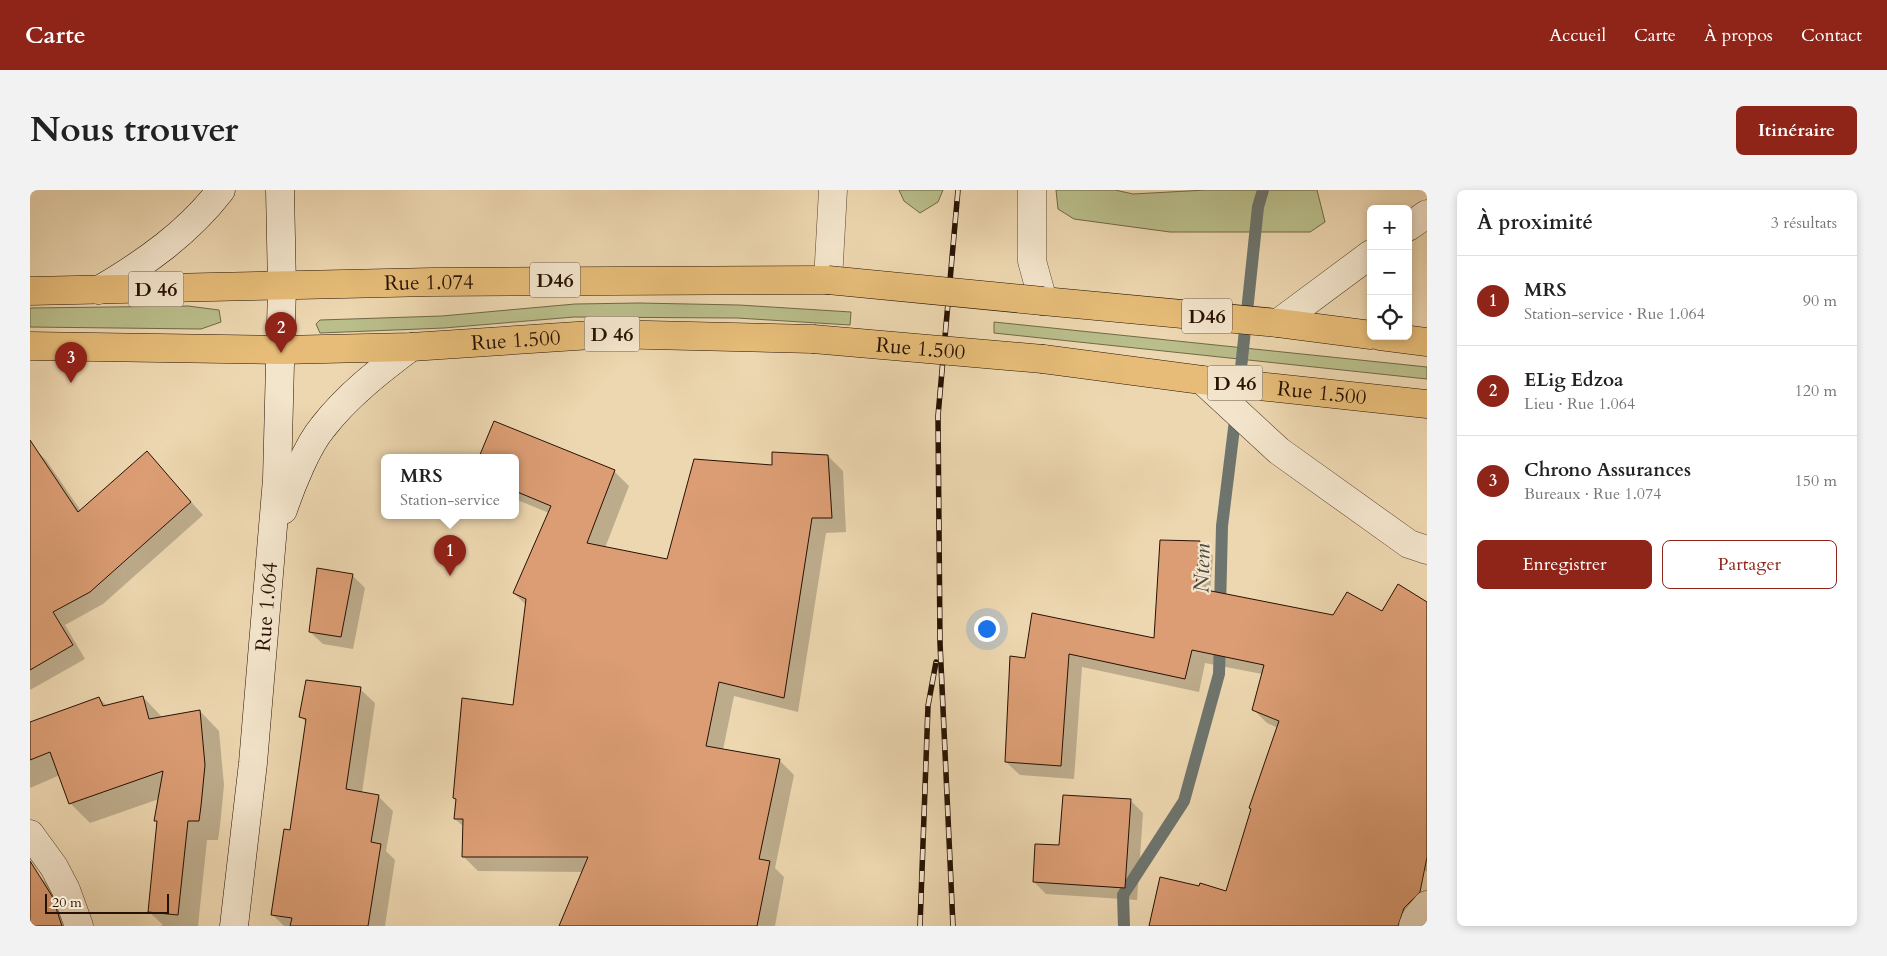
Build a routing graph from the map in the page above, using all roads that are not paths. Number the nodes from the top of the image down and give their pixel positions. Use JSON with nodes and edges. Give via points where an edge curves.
{"nodes":[{"id":1,"x":221,"y":190,"type":"edge"},
{"id":2,"x":280,"y":190,"type":"edge"},
{"id":3,"x":833,"y":190,"type":"edge"},
{"id":4,"x":1032,"y":190,"type":"edge"},
{"id":5,"x":1427,"y":214,"type":"edge"},
{"id":6,"x":1412,"y":224,"type":"edge"},
{"id":7,"x":1367,"y":257,"type":"edge"},
{"id":8,"x":828,"y":280,"type":"junction"},
{"id":9,"x":282,"y":287,"type":"junction"},
{"id":10,"x":99,"y":290,"type":"junction"},
{"id":11,"x":30,"y":291,"type":"edge"},
{"id":12,"x":1043,"y":301,"type":"junction"},
{"id":13,"x":1278,"y":323,"type":"junction"},
{"id":14,"x":1367,"y":334,"type":"edge"},
{"id":15,"x":1411,"y":340,"type":"edge"},
{"id":16,"x":1427,"y":342,"type":"edge"},
{"id":17,"x":30,"y":346,"type":"edge"},
{"id":18,"x":411,"y":347,"type":"junction"},
{"id":19,"x":281,"y":350,"type":"junction"},
{"id":20,"x":1202,"y":380,"type":"junction"},
{"id":21,"x":1427,"y":404,"type":"edge"},
{"id":22,"x":1427,"y":550,"type":"edge"},
{"id":23,"x":268,"y":570,"type":"junction"},
{"id":24,"x":30,"y":834,"type":"edge"},
{"id":25,"x":1427,"y":905,"type":"edge"},
{"id":26,"x":79,"y":926,"type":"edge"},
{"id":27,"x":234,"y":926,"type":"edge"},
{"id":28,"x":1413,"y":926,"type":"edge"}],
"edges":[{"from":1,"to":10,"type":"main road","via":[[174,239],[141,265]]},
{"from":2,"to":9,"type":"main road","name":"Rue 1.064"},
{"from":3,"to":8,"type":"main road"},
{"from":4,"to":12,"type":"main road","via":[[1032,261]]},
{"from":5,"to":6,"type":"main road"},
{"from":7,"to":13,"type":"main road"},
{"from":8,"to":9,"type":"main road","name":"Rue 1.074","number":"D46","via":[[432,282]]},
{"from":8,"to":12,"type":"main road","number":"D46","bridge":true},
{"from":9,"to":10,"type":"main road","name":"Rue 1.074","number":"D 46"},
{"from":9,"to":19,"type":"main road","name":"Rue 1.064"},
{"from":10,"to":11,"type":"main road","name":"Rue 1.074","number":"D 46"},
{"from":12,"to":13,"type":"main road","number":"D46"},
{"from":13,"to":14,"type":"main road","number":"D46"},
{"from":15,"to":16,"type":"main road"},
{"from":17,"to":19,"type":"main road","number":"D 46"},
{"from":18,"to":19,"type":"main road","number":"D 46"},
{"from":18,"to":20,"type":"main road","name":"Rue 1.500","number":"D 46","bridge":true,"via":[[607,334],[814,339],[1043,359]]},
{"from":18,"to":23,"type":"main road","via":[[349,398],[322,428],[297,474],[284,508]]},
{"from":19,"to":23,"type":"main road","name":"Rue 1.064","via":[[277,479]]},
{"from":20,"to":21,"type":"main road","name":"Rue 1.500","number":"D 46"},
{"from":20,"to":22,"type":"main road","via":[[1279,450],[1409,544]]},
{"from":23,"to":27,"type":"main road","name":"Rue 1.064","via":[[253,763]]},
{"from":24,"to":26,"type":"main road","via":[[54,867]]},
{"from":25,"to":28,"type":"main road"}]}
